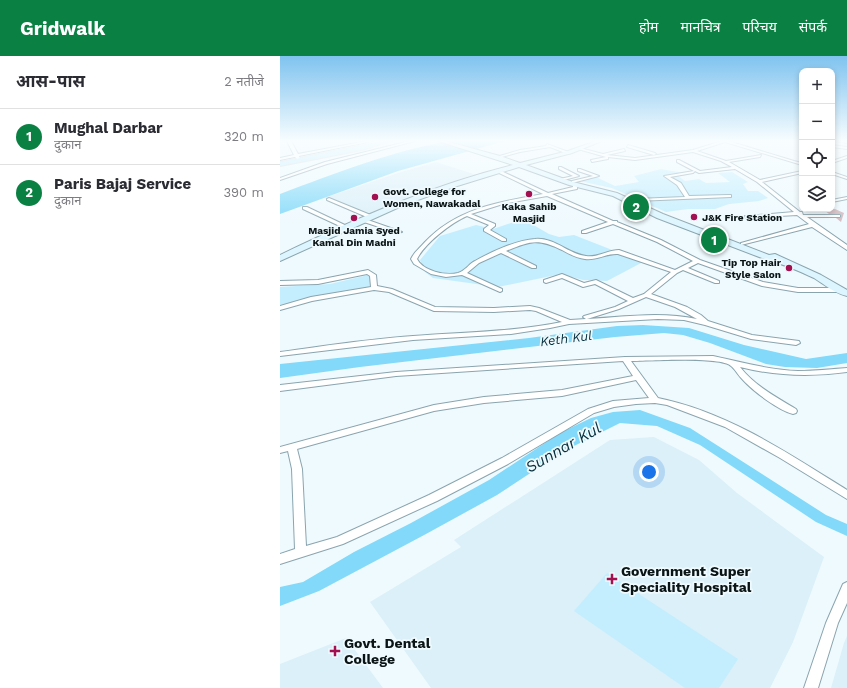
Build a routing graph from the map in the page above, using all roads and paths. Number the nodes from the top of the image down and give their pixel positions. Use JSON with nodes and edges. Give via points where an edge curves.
{"nodes":[{"id":1,"x":303,"y":170,"type":"edge"},
{"id":2,"x":535,"y":170,"type":"edge"},
{"id":3,"x":565,"y":170,"type":"edge"},
{"id":4,"x":580,"y":170,"type":"edge"},
{"id":5,"x":694,"y":170,"type":"edge"},
{"id":6,"x":711,"y":170,"type":"edge"},
{"id":7,"x":740,"y":170,"type":"edge"},
{"id":8,"x":498,"y":171,"type":"joint"},
{"id":9,"x":693,"y":172,"type":"dead end"},
{"id":10,"x":799,"y":173,"type":"edge"},
{"id":11,"x":835,"y":174,"type":"edge"},
{"id":12,"x":280,"y":178,"type":"edge"},
{"id":13,"x":847,"y":178,"type":"edge"},
{"id":14,"x":563,"y":181,"type":"junction"},
{"id":15,"x":759,"y":181,"type":"junction"},
{"id":16,"x":575,"y":183,"type":"junction"},
{"id":17,"x":547,"y":194,"type":"junction"},
{"id":18,"x":729,"y":196,"type":"dead end"},
{"id":19,"x":688,"y":198,"type":"junction"},
{"id":20,"x":847,"y":198,"type":"edge"},
{"id":21,"x":329,"y":199,"type":"dead end"},
{"id":22,"x":636,"y":200,"type":"junction"},
{"id":23,"x":835,"y":200,"type":"edge"},
{"id":24,"x":305,"y":208,"type":"dead end"},
{"id":25,"x":801,"y":214,"type":"junction"},
{"id":26,"x":468,"y":215,"type":"junction"},
{"id":27,"x":838,"y":216,"type":"dead end"},
{"id":28,"x":371,"y":217,"type":"junction"},
{"id":29,"x":747,"y":217,"type":"dead end"},
{"id":30,"x":363,"y":220,"type":"junction"},
{"id":31,"x":615,"y":222,"type":"junction"},
{"id":32,"x":813,"y":225,"type":"junction"},
{"id":33,"x":346,"y":227,"type":"junction"},
{"id":34,"x":399,"y":232,"type":"dead end"},
{"id":35,"x":584,"y":232,"type":"dead end"},
{"id":36,"x":504,"y":240,"type":"dead end"},
{"id":37,"x":743,"y":244,"type":"junction"},
{"id":38,"x":847,"y":248,"type":"edge"},
{"id":39,"x":502,"y":252,"type":"junction"},
{"id":40,"x":281,"y":257,"type":"edge"},
{"id":41,"x":778,"y":260,"type":"junction"},
{"id":42,"x":698,"y":261,"type":"junction"},
{"id":43,"x":534,"y":267,"type":"dead end"},
{"id":44,"x":679,"y":270,"type":"junction"},
{"id":45,"x":462,"y":273,"type":"junction"},
{"id":46,"x":546,"y":281,"type":"dead end"},
{"id":47,"x":717,"y":282,"type":"dead end"},
{"id":48,"x":280,"y":283,"type":"edge"},
{"id":49,"x":374,"y":288,"type":"junction"},
{"id":50,"x":500,"y":290,"type":"dead end"},
{"id":51,"x":842,"y":292,"type":"edge"},
{"id":52,"x":646,"y":295,"type":"junction"},
{"id":53,"x":633,"y":301,"type":"junction"},
{"id":54,"x":280,"y":307,"type":"edge"},
{"id":55,"x":569,"y":322,"type":"junction"},
{"id":56,"x":706,"y":323,"type":"junction"},
{"id":57,"x":796,"y":342,"type":"dead end"},
{"id":58,"x":280,"y":354,"type":"edge"},
{"id":59,"x":625,"y":359,"type":"junction"},
{"id":60,"x":733,"y":363,"type":"junction"},
{"id":61,"x":847,"y":370,"type":"edge"},
{"id":62,"x":638,"y":377,"type":"junction"},
{"id":63,"x":280,"y":388,"type":"edge"},
{"id":64,"x":655,"y":400,"type":"junction"},
{"id":65,"x":793,"y":411,"type":"dead end"},
{"id":66,"x":292,"y":448,"type":"junction"},
{"id":67,"x":280,"y":450,"type":"edge"},
{"id":68,"x":847,"y":495,"type":"edge"},
{"id":69,"x":301,"y":552,"type":"junction"},
{"id":70,"x":280,"y":559,"type":"edge"},
{"id":71,"x":847,"y":588,"type":"edge"},
{"id":72,"x":811,"y":688,"type":"edge"}],
"edges":[{"from":1,"to":12,"type":"street"},
{"from":2,"to":14,"type":"main road"},
{"from":3,"to":14,"type":"street","via":[[576,176]]},
{"from":4,"to":16,"type":"street","via":[[597,176]]},
{"from":5,"to":6,"type":"street"},
{"from":7,"to":15,"type":"street"},
{"from":8,"to":17,"type":"street"},
{"from":8,"to":28,"type":"main road","via":[[475,177]]},
{"from":9,"to":19,"type":"street","via":[[666,176],[679,184]]},
{"from":10,"to":15,"type":"street"},
{"from":11,"to":13,"type":"street"},
{"from":14,"to":16,"type":"main road"},
{"from":15,"to":25,"type":"street"},
{"from":16,"to":17,"type":"street","via":[[575,188],[570,190]]},
{"from":16,"to":22,"type":"main road","via":[[614,190]]},
{"from":16,"to":41,"type":"main road","via":[[615,194],[660,216]]},
{"from":17,"to":26,"type":"street","via":[[503,203]]},
{"from":17,"to":31,"type":"street"},
{"from":18,"to":19,"type":"street"},
{"from":19,"to":22,"type":"street"},
{"from":20,"to":23,"type":"street"},
{"from":21,"to":28,"type":"street"},
{"from":22,"to":37,"type":"main road","via":[[671,217]]},
{"from":24,"to":33,"type":"street"},
{"from":25,"to":27,"type":"street"},
{"from":25,"to":29,"type":"street"},
{"from":25,"to":32,"type":"street"},
{"from":26,"to":36,"type":"street","via":[[493,225],[486,230]]},
{"from":26,"to":45,"type":"street","via":[[438,231],[414,259],[430,272],[450,275]]},
{"from":28,"to":30,"type":"main road"},
{"from":30,"to":33,"type":"main road"},
{"from":30,"to":34,"type":"street"},
{"from":31,"to":35,"type":"street"},
{"from":31,"to":42,"type":"street","via":[[659,240]]},
{"from":32,"to":37,"type":"street"},
{"from":32,"to":38,"type":"street"},
{"from":33,"to":40,"type":"main road"},
{"from":37,"to":41,"type":"main road"},
{"from":39,"to":43,"type":"street"},
{"from":39,"to":44,"type":"street","via":[[538,240],[584,258],[619,252]]},
{"from":39,"to":45,"type":"street","via":[[474,264]]},
{"from":41,"to":51,"type":"main road","via":[[818,277]]},
{"from":42,"to":44,"type":"street"},
{"from":42,"to":51,"type":"street","via":[[775,287]]},
{"from":44,"to":47,"type":"street"},
{"from":44,"to":52,"type":"street"},
{"from":45,"to":50,"type":"street"},
{"from":46,"to":53,"type":"street","via":[[562,276],[582,285],[596,282]]},
{"from":48,"to":49,"type":"street","via":[[318,282],[368,272],[373,275]]},
{"from":49,"to":54,"type":"street"},
{"from":49,"to":55,"type":"street","via":[[390,290],[434,309],[530,308]]},
{"from":52,"to":53,"type":"street"},
{"from":52,"to":56,"type":"street","via":[[685,309]]},
{"from":53,"to":55,"type":"street"},
{"from":55,"to":56,"type":"street","via":[[658,317],[684,318]]},
{"from":55,"to":58,"type":"street","via":[[539,329],[412,338]]},
{"from":56,"to":57,"type":"street","via":[[751,337]]},
{"from":59,"to":60,"type":"street","via":[[713,358]]},
{"from":59,"to":62,"type":"street"},
{"from":59,"to":63,"type":"street","via":[[396,374]]},
{"from":60,"to":61,"type":"street","via":[[796,373]]},
{"from":60,"to":65,"type":"street","via":[[746,380]]},
{"from":62,"to":64,"type":"street"},
{"from":62,"to":66,"type":"street","via":[[562,393],[484,400],[434,408]]},
{"from":64,"to":68,"type":"street","via":[[683,407],[728,424]]},
{"from":64,"to":69,"type":"street","via":[[613,404],[591,411],[505,461],[433,498],[339,541]]},
{"from":66,"to":67,"type":"street"},
{"from":66,"to":69,"type":"street","via":[[297,469]]},
{"from":69,"to":70,"type":"street"},
{"from":71,"to":72,"type":"street","via":[[832,623]]}]}
